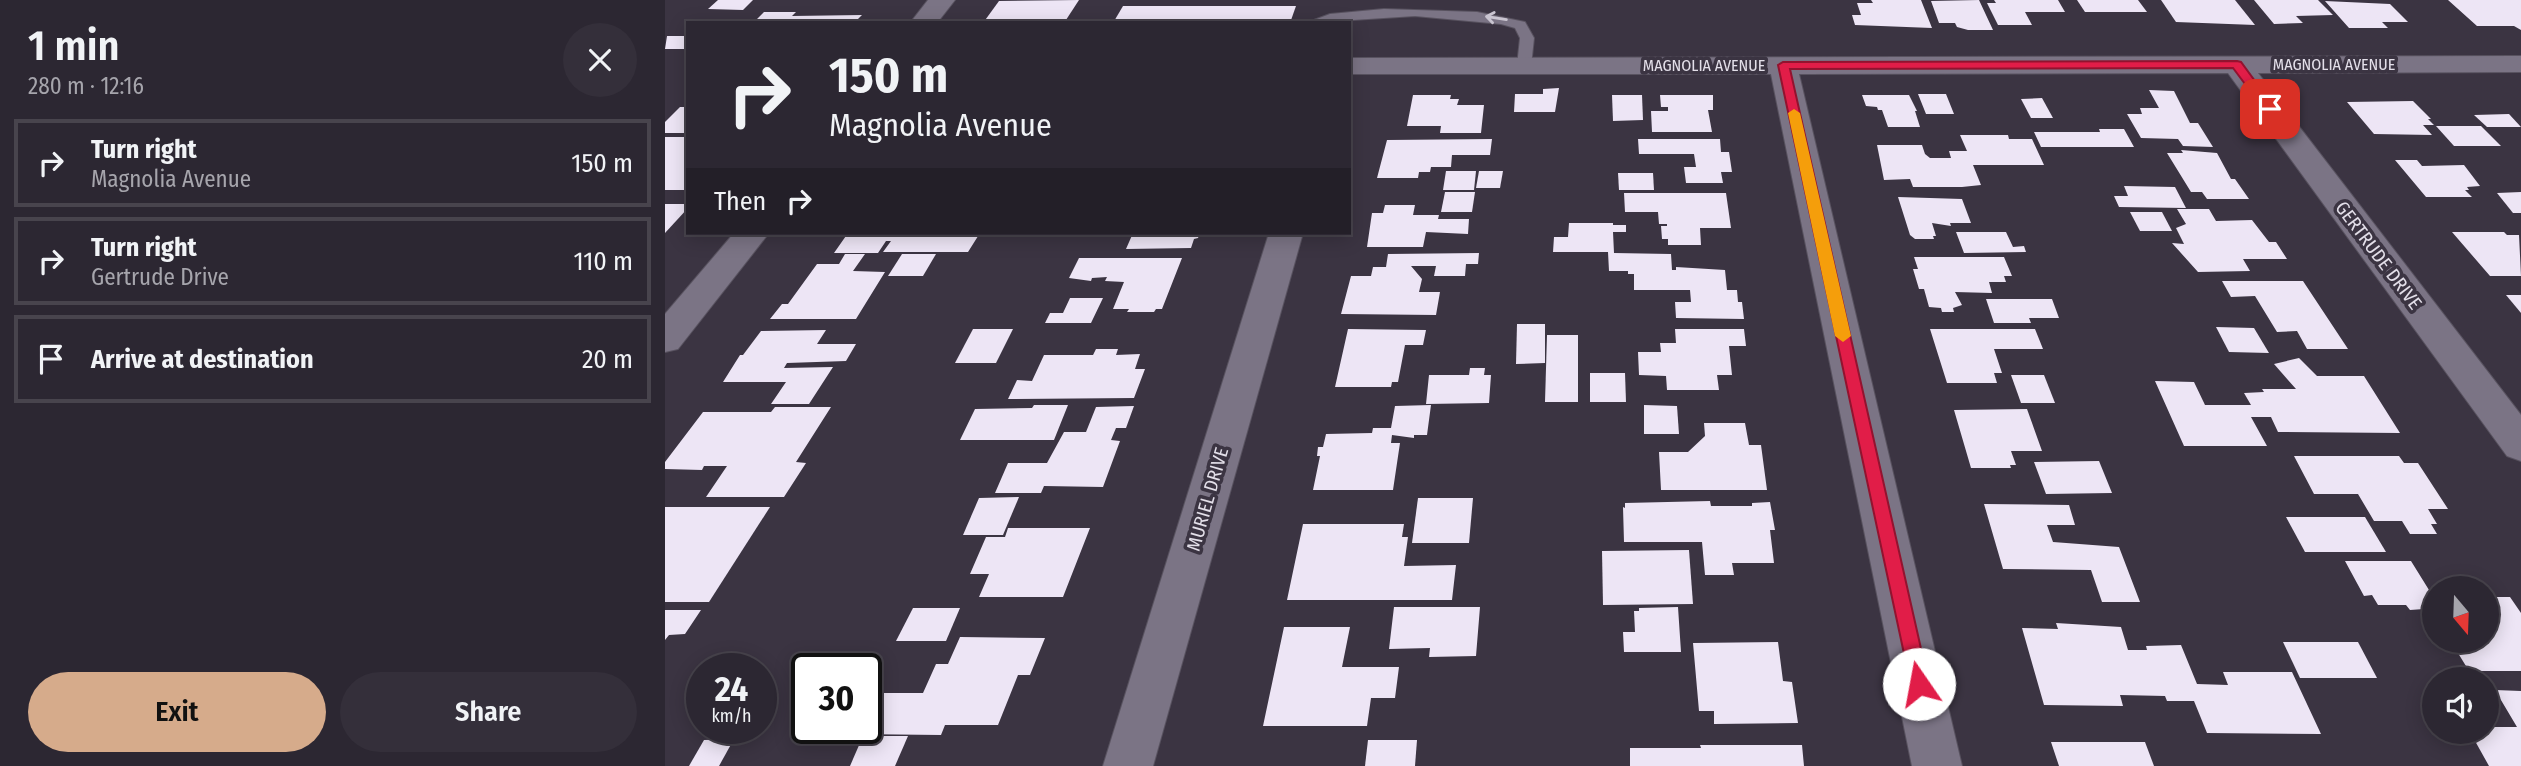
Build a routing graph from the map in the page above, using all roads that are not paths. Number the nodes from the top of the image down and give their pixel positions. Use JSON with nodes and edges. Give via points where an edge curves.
{"nodes":[{"id":1,"x":942,"y":0,"type":"edge"},
{"id":2,"x":925,"y":21,"type":"edge"},
{"id":3,"x":1317,"y":21,"type":"edge"},
{"id":4,"x":2521,"y":64,"type":"edge"},
{"id":5,"x":1524,"y":65,"type":"junction"},
{"id":6,"x":1783,"y":65,"type":"junction"},
{"id":7,"x":2237,"y":65,"type":"junction"},
{"id":8,"x":1351,"y":66,"type":"edge"},
{"id":9,"x":750,"y":235,"type":"edge"},
{"id":10,"x":1285,"y":235,"type":"edge"},
{"id":11,"x":665,"y":339,"type":"edge"},
{"id":12,"x":2521,"y":445,"type":"edge"},
{"id":13,"x":1128,"y":766,"type":"edge"},
{"id":14,"x":1937,"y":766,"type":"edge"}],
"edges":[{"from":1,"to":2,"type":"street"},
{"from":5,"to":3,"type":"lane","one_way":true,"via":[[1527,38],[1520,25],[1503,18],[1345,14]]},
{"from":4,"to":7,"type":"street","name":"MAGNOLIA AVENUE"},
{"from":5,"to":6,"type":"street","name":"MAGNOLIA AVENUE"},
{"from":5,"to":8,"type":"street","name":"MAGNOLIA AVENUE"},
{"from":6,"to":7,"type":"street","name":"MAGNOLIA AVENUE"},
{"from":6,"to":14,"type":"street"},
{"from":7,"to":12,"type":"street","name":"GERTRUDE DRIVE"},
{"from":9,"to":11,"type":"street"},
{"from":10,"to":13,"type":"street","name":"MURIEL DRIVE"}]}
